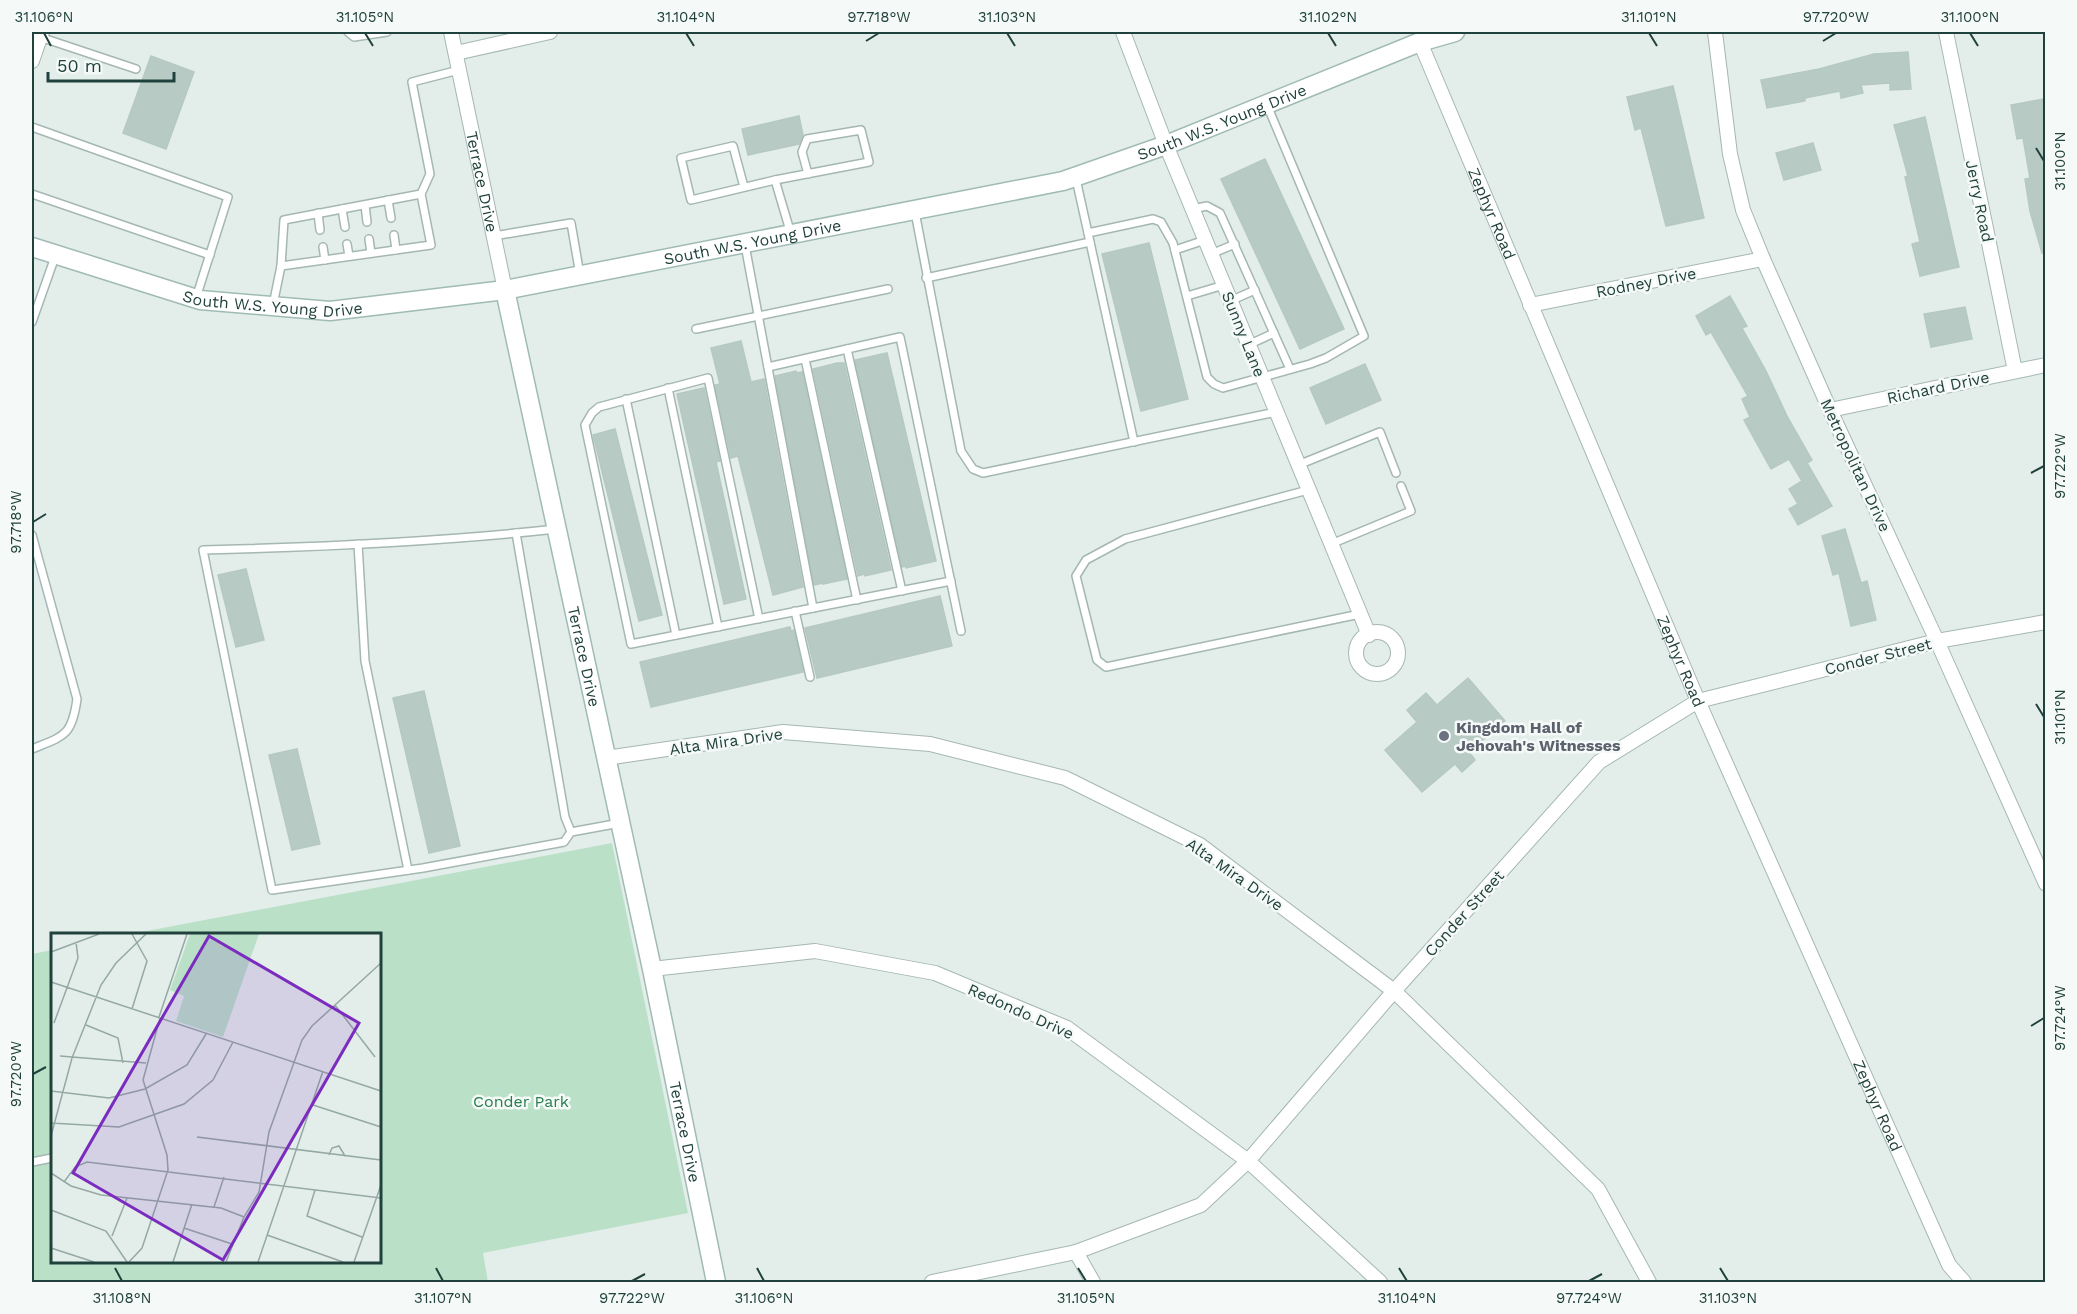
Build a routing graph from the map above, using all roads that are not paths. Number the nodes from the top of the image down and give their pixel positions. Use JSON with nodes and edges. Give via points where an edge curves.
{"nodes":[{"id":1,"x":348,"y":32,"type":"edge"},
{"id":2,"x":387,"y":32,"type":"edge"},
{"id":3,"x":451,"y":32,"type":"edge"},
{"id":4,"x":550,"y":32,"type":"edge"},
{"id":5,"x":1123,"y":32,"type":"edge"},
{"id":6,"x":1455,"y":32,"type":"edge"},
{"id":7,"x":1715,"y":32,"type":"edge"},
{"id":8,"x":1946,"y":32,"type":"edge"},
{"id":9,"x":41,"y":34,"type":"edge"},
{"id":10,"x":1418,"y":37,"type":"edge"},
{"id":11,"x":456,"y":53,"type":"junction"},
{"id":12,"x":32,"y":61,"type":"edge"},
{"id":13,"x":136,"y":69,"type":"dead end"},
{"id":14,"x":459,"y":70,"type":"junction"},
{"id":15,"x":1267,"y":104,"type":"junction"},
{"id":16,"x":32,"y":127,"type":"edge"},
{"id":17,"x":1166,"y":145,"type":"junction"},
{"id":18,"x":808,"y":174,"type":"junction"},
{"id":19,"x":1075,"y":176,"type":"junction"},
{"id":20,"x":776,"y":180,"type":"junction"},
{"id":21,"x":744,"y":188,"type":"junction"},
{"id":22,"x":32,"y":194,"type":"edge"},
{"id":23,"x":421,"y":194,"type":"junction"},
{"id":24,"x":388,"y":200,"type":"junction"},
{"id":25,"x":365,"y":205,"type":"junction"},
{"id":26,"x":342,"y":209,"type":"junction"},
{"id":27,"x":1192,"y":209,"type":"junction"},
{"id":28,"x":914,"y":210,"type":"junction"},
{"id":29,"x":318,"y":213,"type":"junction"},
{"id":30,"x":391,"y":218,"type":"dead end"},
{"id":31,"x":367,"y":222,"type":"dead end"},
{"id":32,"x":345,"y":227,"type":"dead end"},
{"id":33,"x":320,"y":230,"type":"dead end"},
{"id":34,"x":1088,"y":233,"type":"junction"},
{"id":35,"x":791,"y":234,"type":"junction"},
{"id":36,"x":394,"y":235,"type":"dead end"},
{"id":37,"x":494,"y":236,"type":"junction"},
{"id":38,"x":369,"y":239,"type":"dead end"},
{"id":39,"x":1205,"y":240,"type":"junction"},
{"id":40,"x":745,"y":242,"type":"junction"},
{"id":41,"x":1090,"y":242,"type":"junction"},
{"id":42,"x":347,"y":244,"type":"dead end"},
{"id":43,"x":1235,"y":244,"type":"junction"},
{"id":44,"x":32,"y":247,"type":"edge"},
{"id":45,"x":323,"y":248,"type":"dead end"},
{"id":46,"x":396,"y":250,"type":"junction"},
{"id":47,"x":1175,"y":250,"type":"junction"},
{"id":48,"x":371,"y":253,"type":"junction"},
{"id":49,"x":56,"y":254,"type":"junction"},
{"id":50,"x":1211,"y":254,"type":"junction"},
{"id":51,"x":210,"y":255,"type":"junction"},
{"id":52,"x":348,"y":256,"type":"junction"},
{"id":53,"x":1763,"y":259,"type":"junction"},
{"id":54,"x":325,"y":260,"type":"junction"},
{"id":55,"x":281,"y":266,"type":"junction"},
{"id":56,"x":580,"y":275,"type":"junction"},
{"id":57,"x":926,"y":278,"type":"junction"},
{"id":58,"x":1224,"y":285,"type":"junction"},
{"id":59,"x":888,"y":289,"type":"dead end"},
{"id":60,"x":505,"y":290,"type":"junction"},
{"id":61,"x":1255,"y":290,"type":"junction"},
{"id":62,"x":1187,"y":296,"type":"junction"},
{"id":63,"x":196,"y":298,"type":"junction"},
{"id":64,"x":1230,"y":300,"type":"junction"},
{"id":65,"x":1530,"y":305,"type":"junction"},
{"id":66,"x":273,"y":306,"type":"junction"},
{"id":67,"x":759,"y":315,"type":"junction"},
{"id":68,"x":32,"y":322,"type":"edge"},
{"id":69,"x":696,"y":329,"type":"dead end"},
{"id":70,"x":1274,"y":333,"type":"junction"},
{"id":71,"x":1248,"y":345,"type":"junction"},
{"id":72,"x":846,"y":349,"type":"junction"},
{"id":73,"x":805,"y":358,"type":"junction"},
{"id":74,"x":2046,"y":364,"type":"edge"},
{"id":75,"x":768,"y":367,"type":"junction"},
{"id":76,"x":1290,"y":369,"type":"junction"},
{"id":77,"x":2015,"y":371,"type":"junction"},
{"id":78,"x":1262,"y":378,"type":"junction"},
{"id":79,"x":668,"y":388,"type":"junction"},
{"id":80,"x":626,"y":399,"type":"junction"},
{"id":81,"x":1830,"y":410,"type":"junction"},
{"id":82,"x":1276,"y":412,"type":"junction"},
{"id":83,"x":1134,"y":442,"type":"junction"},
{"id":84,"x":1298,"y":465,"type":"junction"},
{"id":85,"x":1396,"y":473,"type":"dead end"},
{"id":86,"x":1401,"y":486,"type":"dead end"},
{"id":87,"x":1308,"y":490,"type":"junction"},
{"id":88,"x":556,"y":529,"type":"junction"},
{"id":89,"x":516,"y":533,"type":"junction"},
{"id":90,"x":32,"y":535,"type":"edge"},
{"id":91,"x":358,"y":544,"type":"junction"},
{"id":92,"x":1330,"y":544,"type":"junction"},
{"id":93,"x":951,"y":581,"type":"junction"},
{"id":94,"x":902,"y":591,"type":"junction"},
{"id":95,"x":857,"y":600,"type":"junction"},
{"id":96,"x":813,"y":608,"type":"junction"},
{"id":97,"x":795,"y":611,"type":"junction"},
{"id":98,"x":1360,"y":614,"type":"junction"},
{"id":99,"x":759,"y":619,"type":"junction"},
{"id":100,"x":2046,"y":622,"type":"edge"},
{"id":101,"x":718,"y":627,"type":"junction"},
{"id":102,"x":961,"y":631,"type":"dead end"},
{"id":103,"x":675,"y":635,"type":"junction"},
{"id":104,"x":1369,"y":635,"type":"dead end"},
{"id":105,"x":1937,"y":641,"type":"junction"},
{"id":106,"x":810,"y":677,"type":"dead end"},
{"id":107,"x":1698,"y":702,"type":"junction"},
{"id":108,"x":32,"y":749,"type":"edge"},
{"id":109,"x":606,"y":758,"type":"junction"},
{"id":110,"x":621,"y":823,"type":"junction"},
{"id":111,"x":572,"y":832,"type":"junction"},
{"id":112,"x":2041,"y":863,"type":"edge"},
{"id":113,"x":408,"y":870,"type":"junction"},
{"id":114,"x":2046,"y":884,"type":"edge"},
{"id":115,"x":652,"y":969,"type":"junction"},
{"id":116,"x":1394,"y":991,"type":"junction"},
{"id":117,"x":51,"y":1158,"type":"edge"},
{"id":118,"x":1248,"y":1161,"type":"junction"},
{"id":119,"x":32,"y":1162,"type":"edge"},
{"id":120,"x":1076,"y":1252,"type":"junction"},
{"id":121,"x":716,"y":1282,"type":"edge"},
{"id":122,"x":932,"y":1282,"type":"edge"},
{"id":123,"x":1093,"y":1282,"type":"edge"},
{"id":124,"x":1380,"y":1282,"type":"edge"},
{"id":125,"x":1649,"y":1282,"type":"edge"},
{"id":126,"x":1964,"y":1282,"type":"edge"}],
"edges":[{"from":1,"to":2,"type":"lane","via":[[354,37]]},
{"from":3,"to":11,"type":"street","name":"Terrace Drive"},
{"from":4,"to":11,"type":"street"},
{"from":5,"to":17,"type":"street","name":"Sunny Lane"},
{"from":6,"to":10,"type":"main road","name":"South W.S. Young Drive"},
{"from":7,"to":53,"type":"street","name":"Metropolitan Drive","via":[[1730,154],[1743,210]]},
{"from":8,"to":77,"type":"street","name":"Jerry Road"},
{"from":9,"to":12,"type":"street"},
{"from":9,"to":13,"type":"lane"},
{"from":10,"to":15,"type":"main road","name":"South W.S. Young Drive"},
{"from":10,"to":65,"type":"street","name":"Zephyr Road"},
{"from":11,"to":14,"type":"street","name":"Terrace Drive"},
{"from":14,"to":23,"type":"lane","via":[[412,82],[430,174]]},
{"from":14,"to":37,"type":"street","name":"Terrace Drive"},
{"from":15,"to":17,"type":"main road","name":"South W.S. Young Drive"},
{"from":15,"to":76,"type":"lane","via":[[1364,336],[1326,358]]},
{"from":16,"to":51,"type":"lane","via":[[228,197]]},
{"from":17,"to":19,"type":"main road","name":"South W.S. Young Drive"},
{"from":17,"to":27,"type":"street","name":"Sunny Lane"},
{"from":18,"to":18,"type":"lane","via":[[869,162],[861,130],[807,139],[802,152]]},
{"from":18,"to":20,"type":"lane"},
{"from":19,"to":28,"type":"main road","name":"South W.S. Young Drive"},
{"from":19,"to":34,"type":"lane"},
{"from":20,"to":21,"type":"lane"},
{"from":20,"to":35,"type":"lane"},
{"from":21,"to":21,"type":"lane","via":[[691,200],[681,158],[733,146]]},
{"from":22,"to":51,"type":"lane"},
{"from":23,"to":24,"type":"lane"},
{"from":23,"to":46,"type":"lane","via":[[432,245]]},
{"from":24,"to":25,"type":"lane"},
{"from":24,"to":30,"type":"lane"},
{"from":25,"to":26,"type":"lane"},
{"from":25,"to":31,"type":"lane"},
{"from":26,"to":29,"type":"lane"},
{"from":26,"to":32,"type":"lane"},
{"from":27,"to":39,"type":"street","name":"Sunny Lane"},
{"from":27,"to":43,"type":"lane","via":[[1207,206],[1220,213]]},
{"from":28,"to":35,"type":"main road","name":"South W.S. Young Drive"},
{"from":28,"to":57,"type":"lane"},
{"from":29,"to":33,"type":"lane"},
{"from":29,"to":55,"type":"lane","via":[[284,220]]},
{"from":34,"to":41,"type":"lane"},
{"from":34,"to":47,"type":"lane","via":[[1153,219],[1161,222]]},
{"from":35,"to":40,"type":"main road","name":"South W.S. Young Drive"},
{"from":36,"to":46,"type":"lane"},
{"from":37,"to":56,"type":"lane","via":[[572,223]]},
{"from":37,"to":60,"type":"street","name":"Terrace Drive"},
{"from":38,"to":48,"type":"lane"},
{"from":39,"to":47,"type":"lane"},
{"from":39,"to":50,"type":"street","name":"Sunny Lane"},
{"from":40,"to":56,"type":"main road","name":"South W.S. Young Drive"},
{"from":40,"to":67,"type":"lane"},
{"from":41,"to":57,"type":"lane"},
{"from":41,"to":83,"type":"lane"},
{"from":42,"to":52,"type":"lane"},
{"from":43,"to":50,"type":"lane"},
{"from":43,"to":61,"type":"lane"},
{"from":44,"to":49,"type":"main road","name":"South W.S. Young Drive"},
{"from":45,"to":54,"type":"lane"},
{"from":46,"to":48,"type":"lane"},
{"from":47,"to":62,"type":"lane"},
{"from":48,"to":52,"type":"lane"},
{"from":49,"to":63,"type":"main road","name":"South W.S. Young Drive"},
{"from":49,"to":68,"type":"lane"},
{"from":50,"to":58,"type":"street","name":"Sunny Lane"},
{"from":51,"to":63,"type":"lane"},
{"from":52,"to":54,"type":"lane"},
{"from":53,"to":65,"type":"street","name":"Rodney Drive"},
{"from":53,"to":81,"type":"street","name":"Metropolitan Drive"},
{"from":54,"to":55,"type":"lane"},
{"from":55,"to":66,"type":"lane"},
{"from":56,"to":60,"type":"main road","name":"South W.S. Young Drive"},
{"from":57,"to":83,"type":"lane","via":[[961,451],[973,469],[983,473]]},
{"from":58,"to":62,"type":"lane"},
{"from":58,"to":64,"type":"street","name":"Sunny Lane"},
{"from":59,"to":67,"type":"lane"},
{"from":60,"to":66,"type":"main road","name":"South W.S. Young Drive","via":[[330,311]]},
{"from":60,"to":88,"type":"main road","name":"Terrace Drive"},
{"from":61,"to":64,"type":"lane"},
{"from":61,"to":70,"type":"lane"},
{"from":62,"to":78,"type":"lane","via":[[1207,377],[1223,388]]},
{"from":63,"to":66,"type":"main road","name":"South W.S. Young Drive"},
{"from":64,"to":71,"type":"street","name":"Sunny Lane"},
{"from":65,"to":107,"type":"street","name":"Zephyr Road"},
{"from":67,"to":69,"type":"lane"},
{"from":67,"to":75,"type":"lane"},
{"from":70,"to":71,"type":"lane"},
{"from":70,"to":76,"type":"lane"},
{"from":71,"to":78,"type":"street","name":"Sunny Lane"},
{"from":72,"to":73,"type":"lane"},
{"from":72,"to":93,"type":"lane","via":[[900,338]]},
{"from":72,"to":94,"type":"lane"},
{"from":73,"to":75,"type":"lane"},
{"from":73,"to":95,"type":"lane"},
{"from":74,"to":77,"type":"street","name":"Richard Drive"},
{"from":75,"to":96,"type":"lane"},
{"from":76,"to":78,"type":"lane"},
{"from":77,"to":81,"type":"street","name":"Richard Drive"},
{"from":78,"to":82,"type":"street","name":"Sunny Lane"},
{"from":79,"to":80,"type":"lane"},
{"from":79,"to":99,"type":"lane","via":[[708,378]]},
{"from":79,"to":101,"type":"lane"},
{"from":80,"to":103,"type":"lane"},
{"from":80,"to":103,"type":"lane","via":[[599,406],[585,425],[631,644]]},
{"from":81,"to":105,"type":"street","name":"Metropolitan Drive"},
{"from":82,"to":83,"type":"lane"},
{"from":82,"to":84,"type":"street","name":"Sunny Lane"},
{"from":84,"to":85,"type":"lane","via":[[1380,432]]},
{"from":84,"to":87,"type":"street","name":"Sunny Lane"},
{"from":86,"to":92,"type":"lane","via":[[1411,512]]},
{"from":87,"to":92,"type":"street","name":"Sunny Lane"},
{"from":87,"to":98,"type":"lane","via":[[1125,539],[1086,560],[1076,576],[1097,660],[1106,667]]},
{"from":88,"to":89,"type":"lane"},
{"from":88,"to":109,"type":"main road","name":"Terrace Drive"},
{"from":89,"to":91,"type":"lane"},
{"from":89,"to":111,"type":"lane","via":[[565,817]]},
{"from":90,"to":108,"type":"lane","via":[[76,699],[74,722],[60,738]]},
{"from":91,"to":113,"type":"lane","via":[[365,661]]},
{"from":91,"to":113,"type":"lane","via":[[203,550],[272,890]]},
{"from":92,"to":98,"type":"street","name":"Sunny Lane"},
{"from":93,"to":94,"type":"lane"},
{"from":93,"to":102,"type":"lane"},
{"from":94,"to":95,"type":"lane"},
{"from":95,"to":96,"type":"lane"},
{"from":96,"to":97,"type":"lane"},
{"from":97,"to":99,"type":"lane"},
{"from":97,"to":106,"type":"lane"},
{"from":98,"to":104,"type":"street","name":"Sunny Lane"},
{"from":99,"to":101,"type":"lane"},
{"from":100,"to":105,"type":"street","name":"Conder Street"},
{"from":101,"to":103,"type":"lane"},
{"from":105,"to":107,"type":"street","name":"Conder Street"},
{"from":105,"to":112,"type":"street","name":"Metropolitan Drive"},
{"from":107,"to":116,"type":"street","name":"Conder Street","via":[[1599,762]]},
{"from":107,"to":126,"type":"street","name":"Zephyr Road","via":[[1948,1265]]},
{"from":109,"to":110,"type":"main road","name":"Terrace Drive"},
{"from":109,"to":116,"type":"street","name":"Alta Mira Drive","via":[[783,732],[930,744],[1065,778],[1200,845]]},
{"from":110,"to":111,"type":"lane"},
{"from":110,"to":115,"type":"main road","name":"Terrace Drive"},
{"from":111,"to":113,"type":"lane","via":[[564,842]]},
{"from":112,"to":114,"type":"street","name":"Metropolitan Drive"},
{"from":115,"to":118,"type":"street","name":"Redondo Drive","via":[[815,951],[935,973],[1067,1028]]},
{"from":115,"to":121,"type":"main road","name":"Terrace Drive"},
{"from":116,"to":118,"type":"street","name":"Conder Street"},
{"from":116,"to":125,"type":"street","name":"Alta Mira Drive","via":[[1598,1189]]},
{"from":117,"to":119,"type":"lane"},
{"from":118,"to":120,"type":"street","name":"Conder Street","via":[[1201,1205]]},
{"from":118,"to":124,"type":"street","name":"Redondo Drive"},
{"from":120,"to":122,"type":"street","name":"Conder Street"},
{"from":120,"to":123,"type":"street"}]}
